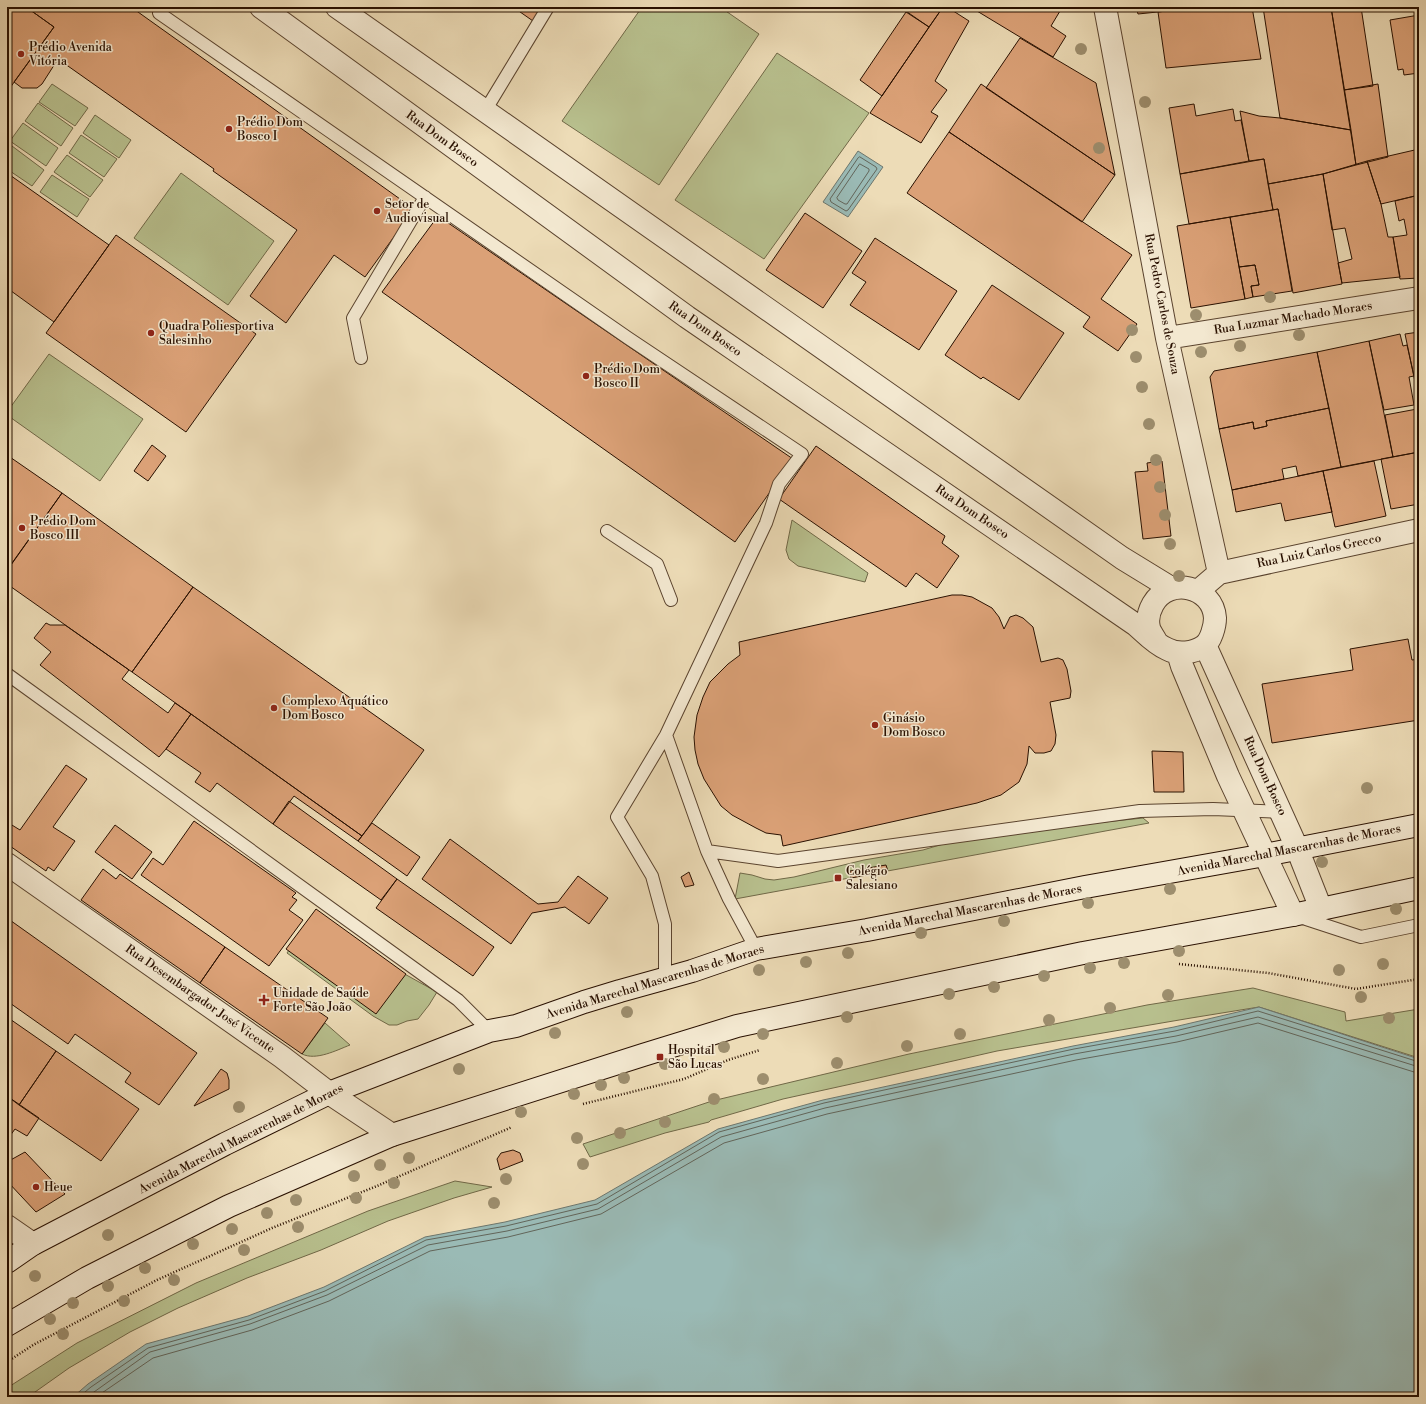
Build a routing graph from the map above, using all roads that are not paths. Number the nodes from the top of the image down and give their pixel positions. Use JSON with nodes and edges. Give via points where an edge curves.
{"nodes":[{"id":1,"x":261,"y":7,"type":"edge"},
{"id":2,"x":336,"y":7,"type":"edge"},
{"id":3,"x":548,"y":7,"type":"edge"},
{"id":4,"x":1105,"y":7,"type":"edge"},
{"id":5,"x":159,"y":13,"type":"dead end"},
{"id":6,"x":485,"y":111,"type":"junction"},
{"id":7,"x":426,"y":197,"type":"junction"},
{"id":8,"x":1419,"y":298,"type":"edge"},
{"id":9,"x":1167,"y":338,"type":"junction"},
{"id":10,"x":361,"y":358,"type":"dead end"},
{"id":11,"x":1419,"y":530,"type":"edge"},
{"id":12,"x":607,"y":531,"type":"dead end"},
{"id":13,"x":1219,"y":573,"type":"junction"},
{"id":14,"x":1170,"y":588,"type":"junction"},
{"id":15,"x":1198,"y":591,"type":"junction"},
{"id":16,"x":671,"y":600,"type":"dead end"},
{"id":17,"x":1156,"y":641,"type":"junction"},
{"id":18,"x":1205,"y":645,"type":"junction"},
{"id":19,"x":1178,"y":653,"type":"junction"},
{"id":20,"x":7,"y":674,"type":"edge"},
{"id":21,"x":666,"y":735,"type":"junction"},
{"id":22,"x":1244,"y":811,"type":"junction"},
{"id":23,"x":1281,"y":812,"type":"junction"},
{"id":24,"x":1419,"y":825,"type":"edge"},
{"id":25,"x":1298,"y":848,"type":"junction"},
{"id":26,"x":707,"y":851,"type":"junction"},
{"id":27,"x":1265,"y":856,"type":"junction"},
{"id":28,"x":7,"y":864,"type":"edge"},
{"id":29,"x":1419,"y":888,"type":"edge"},
{"id":30,"x":1321,"y":908,"type":"junction"},
{"id":31,"x":1293,"y":915,"type":"junction"},
{"id":32,"x":1419,"y":925,"type":"edge"},
{"id":33,"x":756,"y":949,"type":"junction"},
{"id":34,"x":664,"y":979,"type":"junction"},
{"id":35,"x":489,"y":1031,"type":"junction"},
{"id":36,"x":329,"y":1093,"type":"junction"},
{"id":37,"x":392,"y":1135,"type":"junction"},
{"id":38,"x":7,"y":1226,"type":"edge"},
{"id":39,"x":34,"y":1244,"type":"junction"},
{"id":40,"x":7,"y":1262,"type":"edge"},
{"id":41,"x":7,"y":1325,"type":"edge"}],
"edges":[{"from":1,"to":17,"type":"street","name":"Rua Dom Bosco","via":[[687,317]]},
{"from":2,"to":6,"type":"street"},
{"from":3,"to":6,"type":"lane"},
{"from":4,"to":9,"type":"street","name":"Rua Pedro Carlos de Souza"},
{"from":5,"to":7,"type":"lane"},
{"from":6,"to":14,"type":"street","via":[[1116,553]]},
{"from":7,"to":10,"type":"lane","via":[[353,318]]},
{"from":7,"to":21,"type":"lane","via":[[628,338],[802,454],[779,484],[766,523]]},
{"from":8,"to":9,"type":"street","name":"Rua Luzmar Machado Moraes"},
{"from":9,"to":13,"type":"street","name":"Rua Pedro Carlos de Souza"},
{"from":11,"to":13,"type":"street","name":"Rua Luiz Carlos Grecco"},
{"from":12,"to":16,"type":"lane","via":[[657,564]]},
{"from":13,"to":15,"type":"street"},
{"from":14,"to":15,"type":"street","via":[[1184,587]]},
{"from":14,"to":17,"type":"street","via":[[1157,597],[1149,611],[1149,627]]},
{"from":15,"to":18,"type":"street","via":[[1210,602],[1214,618],[1212,634]]},
{"from":17,"to":19,"type":"street","via":[[1166,649]]},
{"from":18,"to":19,"type":"street","via":[[1190,652]]},
{"from":18,"to":23,"type":"street","name":"Rua Dom Bosco"},
{"from":19,"to":22,"type":"street"},
{"from":20,"to":35,"type":"lane","via":[[458,1000]]},
{"from":21,"to":26,"type":"lane"},
{"from":21,"to":34,"type":"lane","via":[[617,817],[652,876],[664,924]]},
{"from":22,"to":23,"type":"lane"},
{"from":22,"to":26,"type":"lane","via":[[1140,811],[778,861]]},
{"from":22,"to":27,"type":"street"},
{"from":23,"to":25,"type":"street","name":"Rua Dom Bosco"},
{"from":24,"to":25,"type":"street","name":"Avenida Marechal Mascarenhas de Moraes"},
{"from":25,"to":27,"type":"street","name":"Avenida Marechal Mascarenhas de Moraes"},
{"from":25,"to":30,"type":"street","name":"Rua Dom Bosco"},
{"from":26,"to":33,"type":"lane"},
{"from":27,"to":31,"type":"street"},
{"from":27,"to":33,"type":"street","name":"Avenida Marechal Mascarenhas de Moraes"},
{"from":28,"to":36,"type":"street","name":"Rua Desembargador José Vicente","via":[[282,1057]]},
{"from":29,"to":30,"type":"street"},
{"from":30,"to":31,"type":"street"},
{"from":31,"to":32,"type":"lane","via":[[1361,936]]},
{"from":31,"to":37,"type":"street","via":[[1083,953],[737,1026]]},
{"from":33,"to":34,"type":"street","name":"Avenida Marechal Mascarenhas de Moraes"},
{"from":34,"to":35,"type":"street","name":"Avenida Marechal Mascarenhas de Moraes","via":[[584,1002],[516,1026]]},
{"from":35,"to":36,"type":"street","name":"Avenida Marechal Mascarenhas de Moraes"},
{"from":36,"to":37,"type":"street","name":"Rua Desembargador José Vicente"},
{"from":36,"to":39,"type":"street","name":"Avenida Marechal Mascarenhas de Moraes"},
{"from":37,"to":41,"type":"street","via":[[230,1206],[87,1278]]},
{"from":38,"to":39,"type":"street"},
{"from":39,"to":40,"type":"street","name":"Avenida Marechal Mascarenhas de Moraes"}]}
